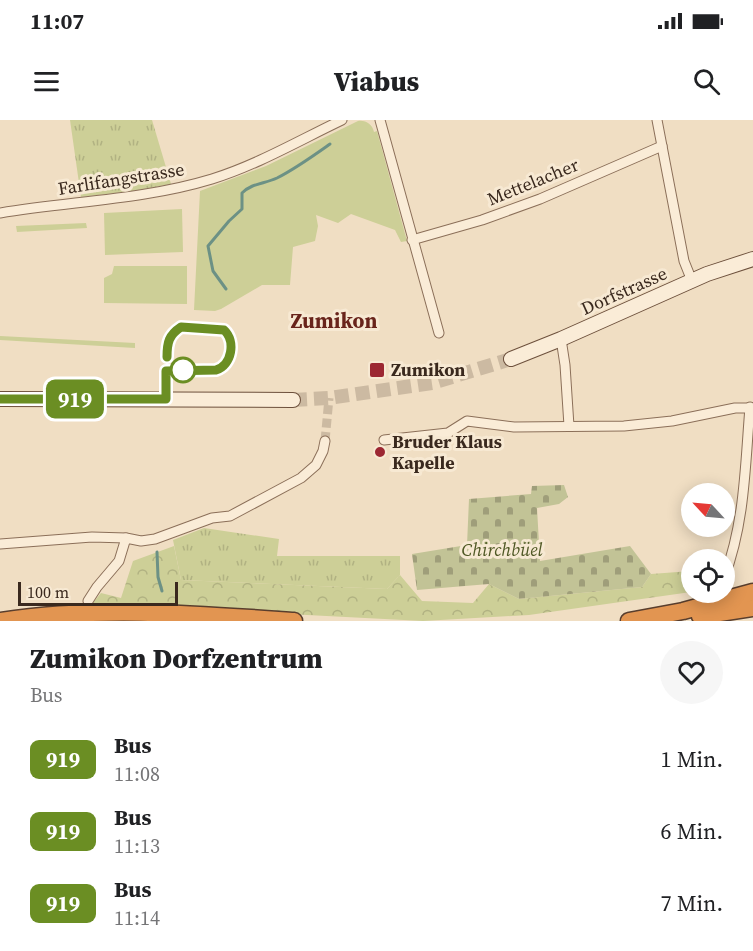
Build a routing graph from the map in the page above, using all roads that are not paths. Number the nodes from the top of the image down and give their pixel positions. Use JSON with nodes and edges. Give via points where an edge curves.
{"nodes":[{"id":1,"x":342,"y":120,"type":"edge"},
{"id":2,"x":380,"y":120,"type":"edge"},
{"id":3,"x":657,"y":120,"type":"edge"},
{"id":4,"x":662,"y":146,"type":"junction"},
{"id":5,"x":0,"y":213,"type":"edge"},
{"id":6,"x":412,"y":240,"type":"junction"},
{"id":7,"x":753,"y":259,"type":"edge"},
{"id":8,"x":692,"y":281,"type":"junction"},
{"id":9,"x":440,"y":333,"type":"dead end"},
{"id":10,"x":561,"y":339,"type":"junction"},
{"id":11,"x":511,"y":359,"type":"tunnel mouth"},
{"id":12,"x":0,"y":399,"type":"edge"},
{"id":13,"x":292,"y":400,"type":"tunnel mouth"},
{"id":14,"x":751,"y":407,"type":"edge"},
{"id":15,"x":569,"y":426,"type":"junction"},
{"id":16,"x":384,"y":440,"type":"dead end"},
{"id":17,"x":325,"y":441,"type":"tunnel mouth"},
{"id":18,"x":126,"y":538,"type":"junction"},
{"id":19,"x":0,"y":544,"type":"edge"},
{"id":20,"x":734,"y":549,"type":"edge"},
{"id":21,"x":753,"y":583,"type":"edge"},
{"id":22,"x":753,"y":592,"type":"edge"},
{"id":23,"x":753,"y":600,"type":"edge"},
{"id":24,"x":88,"y":602,"type":"dead end"},
{"id":25,"x":753,"y":608,"type":"edge"},
{"id":26,"x":682,"y":616,"type":"edge"},
{"id":27,"x":0,"y":621,"type":"edge"},
{"id":28,"x":72,"y":621,"type":"edge"},
{"id":29,"x":184,"y":621,"type":"edge"},
{"id":30,"x":294,"y":621,"type":"edge"},
{"id":31,"x":629,"y":621,"type":"edge"}],
"edges":[{"from":1,"to":5,"type":"street","name":"Farlifangstrasse","via":[[213,178],[138,196]]},
{"from":2,"to":6,"type":"street"},
{"from":3,"to":4,"type":"street"},
{"from":4,"to":6,"type":"street","name":"Mettelacher","via":[[540,199]]},
{"from":4,"to":8,"type":"street","via":[[684,261]]},
{"from":6,"to":9,"type":"street"},
{"from":7,"to":8,"type":"street","name":"Dorfstrasse"},
{"from":8,"to":10,"type":"street","name":"Dorfstrasse"},
{"from":10,"to":11,"type":"street","name":"Dorfstrasse"},
{"from":10,"to":15,"type":"street"},
{"from":12,"to":13,"type":"street"},
{"from":14,"to":15,"type":"street","via":[[672,421]]},
{"from":14,"to":20,"type":"street","via":[[741,517]]},
{"from":15,"to":16,"type":"street","via":[[514,427],[467,421],[448,433]]},
{"from":17,"to":18,"type":"street","via":[[316,465],[301,478],[230,516],[212,518],[155,539]]},
{"from":18,"to":19,"type":"street"},
{"from":18,"to":24,"type":"street","via":[[119,561]]},
{"from":21,"to":26,"type":"highway"},
{"from":22,"to":26,"type":"highway"},
{"from":23,"to":26,"type":"highway"},
{"from":25,"to":26,"type":"highway"},
{"from":26,"to":31,"type":"highway"},
{"from":27,"to":30,"type":"highway","via":[[108,611]]},
{"from":28,"to":29,"type":"highway"}]}
